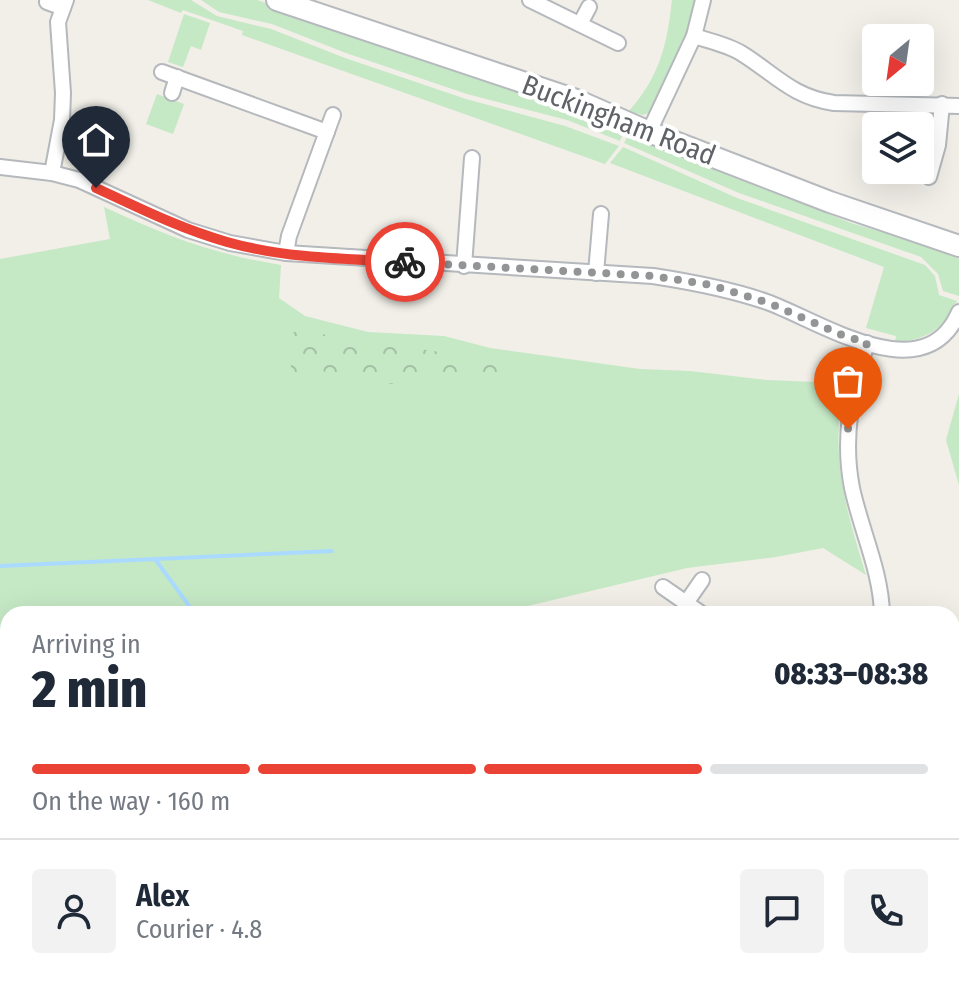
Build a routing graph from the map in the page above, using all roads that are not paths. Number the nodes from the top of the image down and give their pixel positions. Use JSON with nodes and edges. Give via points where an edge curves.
{"nodes":[{"id":1,"x":277,"y":0,"type":"edge"},
{"id":2,"x":530,"y":0,"type":"edge"},
{"id":3,"x":703,"y":0,"type":"edge"},
{"id":4,"x":47,"y":2,"type":"edge"},
{"id":5,"x":64,"y":4,"type":"edge"},
{"id":6,"x":589,"y":7,"type":"dead end"},
{"id":7,"x":580,"y":24,"type":"junction"},
{"id":8,"x":694,"y":36,"type":"junction"},
{"id":9,"x":618,"y":43,"type":"dead end"},
{"id":10,"x":162,"y":72,"type":"dead end"},
{"id":11,"x":177,"y":77,"type":"junction"},
{"id":12,"x":172,"y":93,"type":"dead end"},
{"id":13,"x":942,"y":104,"type":"junction"},
{"id":14,"x":959,"y":106,"type":"edge"},
{"id":15,"x":333,"y":115,"type":"dead end"},
{"id":16,"x":327,"y":132,"type":"junction"},
{"id":17,"x":649,"y":132,"type":"junction"},
{"id":18,"x":472,"y":158,"type":"dead end"},
{"id":19,"x":934,"y":159,"type":"edge"},
{"id":20,"x":0,"y":167,"type":"edge"},
{"id":21,"x":52,"y":173,"type":"junction"},
{"id":22,"x":601,"y":214,"type":"dead end"},
{"id":23,"x":959,"y":246,"type":"edge"},
{"id":24,"x":286,"y":253,"type":"junction"},
{"id":25,"x":464,"y":266,"type":"junction"},
{"id":26,"x":596,"y":273,"type":"junction"},
{"id":27,"x":959,"y":312,"type":"edge"},
{"id":28,"x":867,"y":343,"type":"junction"},
{"id":29,"x":702,"y":580,"type":"dead end"},
{"id":30,"x":663,"y":587,"type":"dead end"},
{"id":31,"x":686,"y":603,"type":"junction"},
{"id":32,"x":690,"y":606,"type":"edge"},
{"id":33,"x":881,"y":606,"type":"edge"}],
"edges":[{"from":1,"to":17,"type":"main road","name":"Buckingham Road","via":[[561,95]]},
{"from":2,"to":7,"type":"street"},
{"from":3,"to":8,"type":"street"},
{"from":4,"to":5,"type":"street"},
{"from":5,"to":21,"type":"street","via":[[58,22],[62,120]]},
{"from":6,"to":7,"type":"street"},
{"from":7,"to":9,"type":"street"},
{"from":8,"to":13,"type":"street","via":[[738,51],[814,100]]},
{"from":8,"to":17,"type":"street"},
{"from":10,"to":11,"type":"street"},
{"from":11,"to":12,"type":"street"},
{"from":11,"to":16,"type":"street"},
{"from":13,"to":14,"type":"street"},
{"from":13,"to":19,"type":"street"},
{"from":15,"to":16,"type":"street"},
{"from":16,"to":24,"type":"street"},
{"from":17,"to":23,"type":"main road","name":"Buckingham Road"},
{"from":18,"to":25,"type":"street"},
{"from":20,"to":21,"type":"street"},
{"from":21,"to":24,"type":"street","via":[[188,230]]},
{"from":22,"to":26,"type":"street"},
{"from":24,"to":25,"type":"street"},
{"from":25,"to":26,"type":"street"},
{"from":26,"to":28,"type":"street","via":[[711,285]]},
{"from":27,"to":28,"type":"street","via":[[945,333],[929,344],[891,350]]},
{"from":28,"to":33,"type":"street","via":[[849,408],[848,458]]},
{"from":29,"to":31,"type":"street"},
{"from":30,"to":31,"type":"street"},
{"from":31,"to":32,"type":"street"}]}
